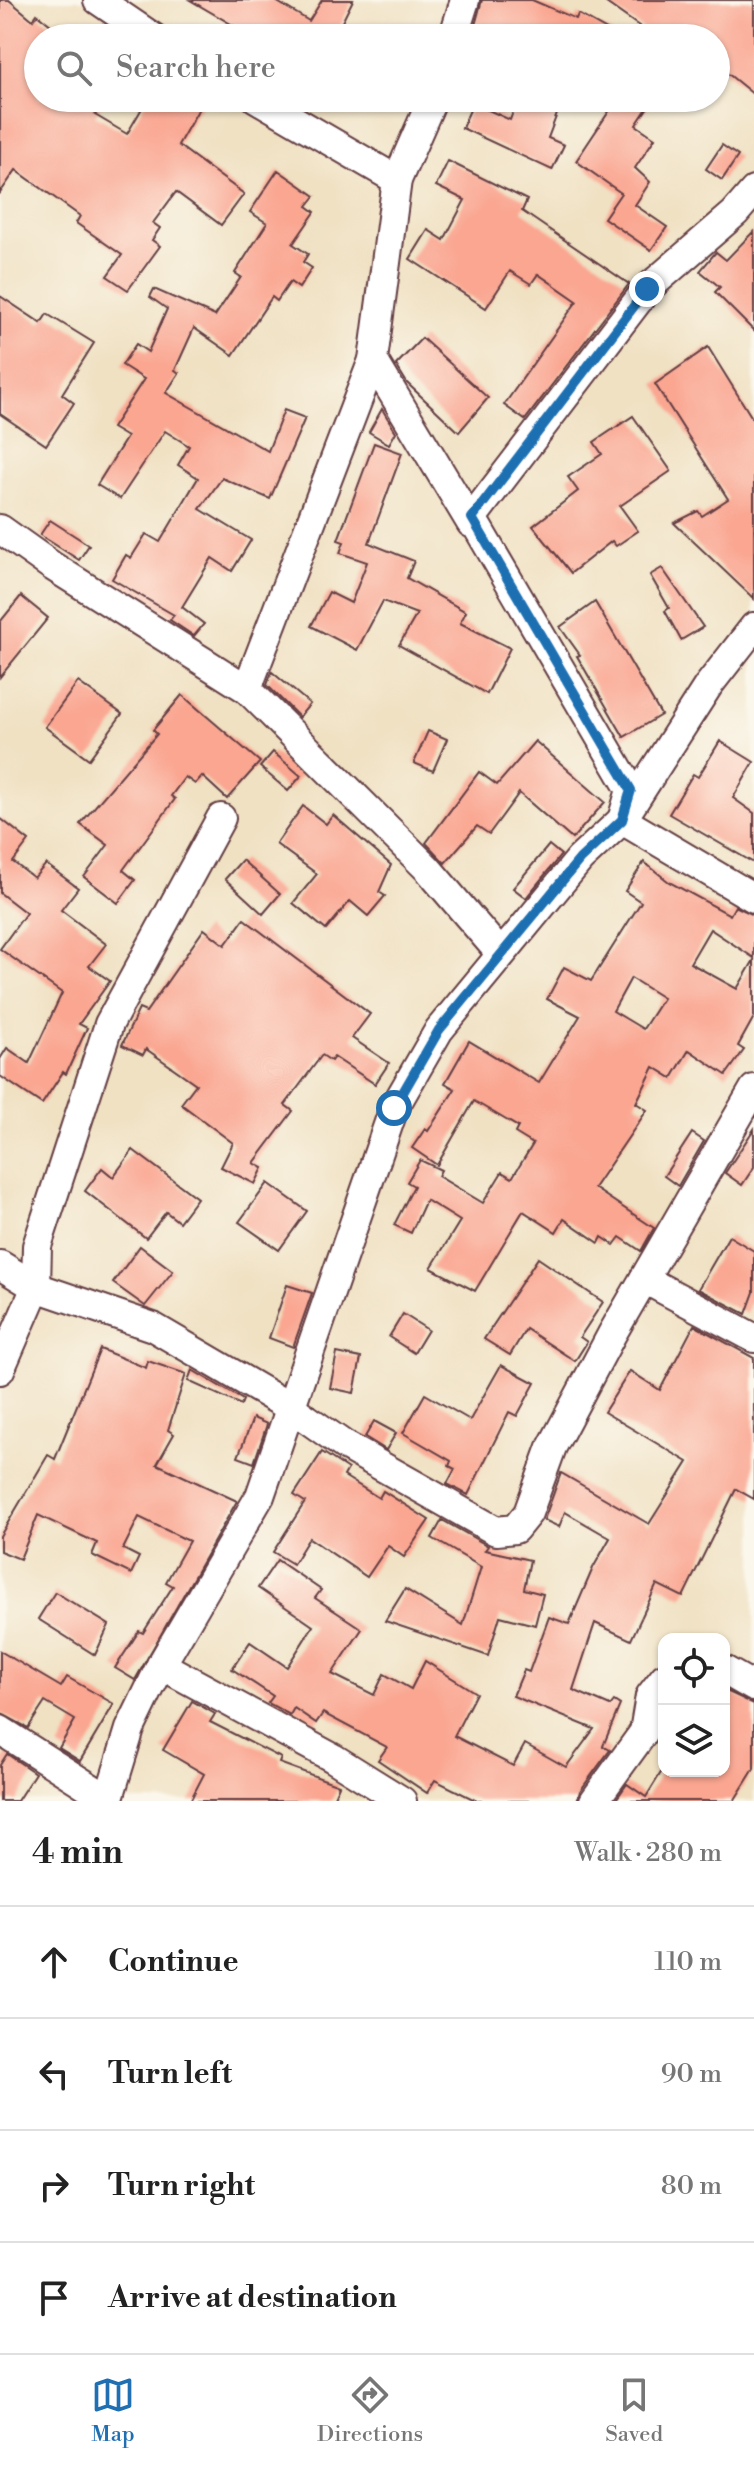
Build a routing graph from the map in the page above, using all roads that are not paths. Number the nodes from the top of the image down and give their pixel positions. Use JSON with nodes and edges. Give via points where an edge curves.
{"nodes":[{"id":1,"x":98,"y":0,"type":"edge"},
{"id":2,"x":465,"y":0,"type":"edge"},
{"id":3,"x":133,"y":24,"type":"edge"},
{"id":4,"x":457,"y":24,"type":"edge"},
{"id":5,"x":280,"y":112,"type":"edge"},
{"id":6,"x":427,"y":112,"type":"edge"},
{"id":7,"x":397,"y":180,"type":"junction"},
{"id":8,"x":754,"y":191,"type":"edge"},
{"id":9,"x":373,"y":360,"type":"junction"},
{"id":10,"x":472,"y":518,"type":"junction"},
{"id":11,"x":0,"y":529,"type":"edge"},
{"id":12,"x":754,"y":627,"type":"edge"},
{"id":13,"x":247,"y":689,"type":"junction"},
{"id":14,"x":221,"y":818,"type":"dead end"},
{"id":15,"x":622,"y":820,"type":"junction"},
{"id":16,"x":754,"y":898,"type":"edge"},
{"id":17,"x":500,"y":953,"type":"junction"},
{"id":18,"x":754,"y":1089,"type":"edge"},
{"id":19,"x":0,"y":1265,"type":"edge"},
{"id":20,"x":644,"y":1279,"type":"junction"},
{"id":21,"x":36,"y":1287,"type":"junction"},
{"id":22,"x":754,"y":1338,"type":"edge"},
{"id":23,"x":0,"y":1370,"type":"edge"},
{"id":24,"x":293,"y":1409,"type":"junction"},
{"id":25,"x":161,"y":1665,"type":"junction"},
{"id":26,"x":730,"y":1673,"type":"edge"},
{"id":27,"x":658,"y":1686,"type":"edge"},
{"id":28,"x":754,"y":1687,"type":"edge"},
{"id":29,"x":0,"y":1730,"type":"edge"},
{"id":30,"x":108,"y":1800,"type":"edge"},
{"id":31,"x":402,"y":1801,"type":"edge"},
{"id":32,"x":594,"y":1801,"type":"edge"}],
"edges":[{"from":1,"to":3,"type":"street"},
{"from":2,"to":4,"type":"street"},
{"from":5,"to":7,"type":"street"},
{"from":6,"to":7,"type":"street"},
{"from":7,"to":9,"type":"street"},
{"from":8,"to":10,"type":"street","via":[[647,289]]},
{"from":9,"to":10,"type":"street","via":[[471,523]]},
{"from":9,"to":13,"type":"street"},
{"from":10,"to":15,"type":"street","via":[[631,790]]},
{"from":11,"to":13,"type":"street"},
{"from":12,"to":15,"type":"street","via":[[708,686]]},
{"from":13,"to":17,"type":"street","via":[[428,869]]},
{"from":14,"to":21,"type":"street","via":[[109,1024],[37,1246]]},
{"from":15,"to":16,"type":"street"},
{"from":15,"to":17,"type":"street","via":[[580,859]]},
{"from":17,"to":24,"type":"street","via":[[439,1030],[394,1108]]},
{"from":18,"to":20,"type":"street"},
{"from":19,"to":21,"type":"street"},
{"from":20,"to":22,"type":"street"},
{"from":20,"to":24,"type":"street","via":[[552,1447],[528,1513],[515,1529],[496,1531],[344,1445]]},
{"from":21,"to":23,"type":"street"},
{"from":21,"to":24,"type":"street","via":[[153,1327]]},
{"from":24,"to":25,"type":"street","via":[[260,1496]]},
{"from":25,"to":30,"type":"street","via":[[130,1729]]},
{"from":25,"to":31,"type":"street"},
{"from":26,"to":28,"type":"street"},
{"from":27,"to":32,"type":"street","via":[[650,1696],[644,1732]]},
{"from":29,"to":30,"type":"street"}]}
